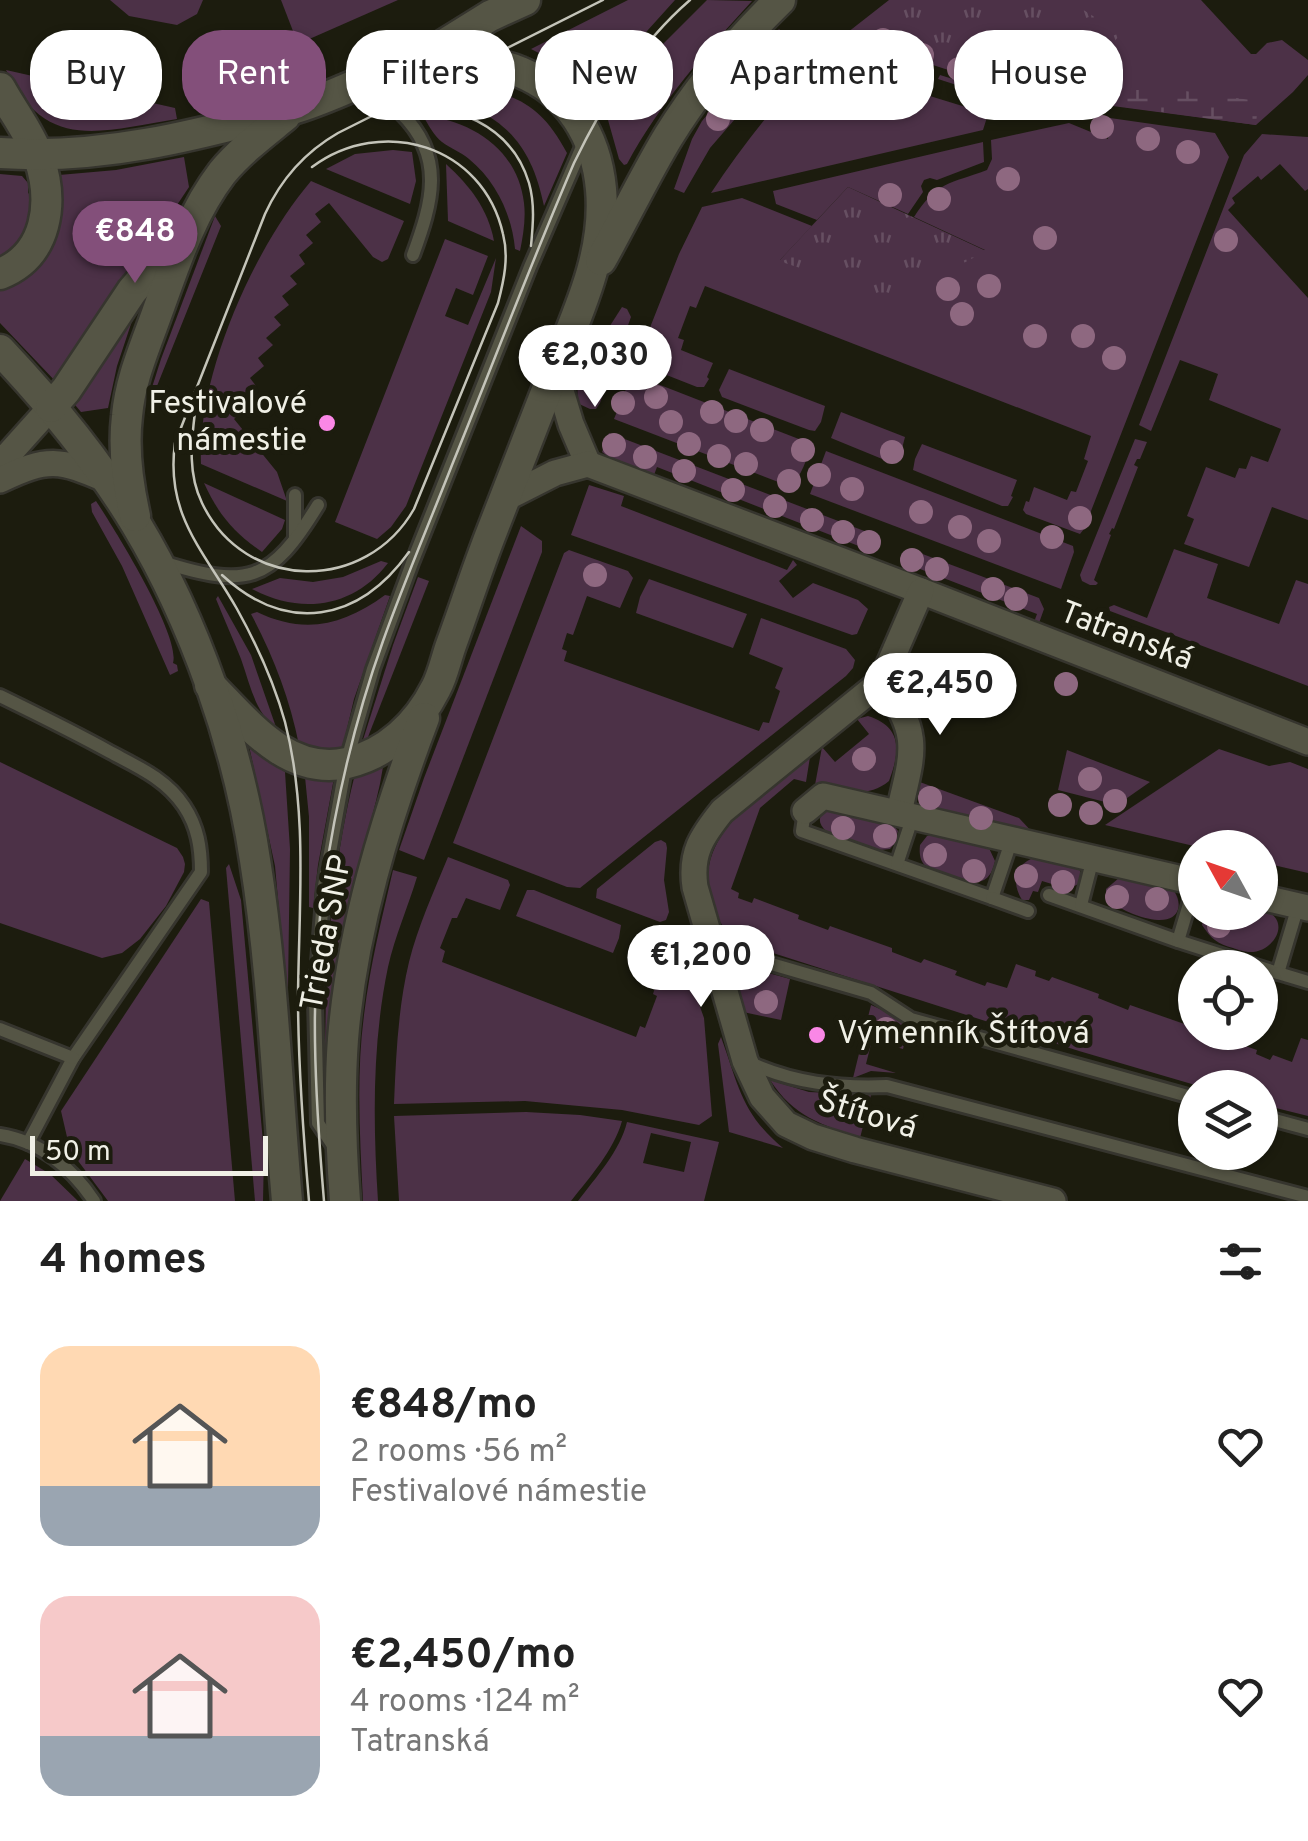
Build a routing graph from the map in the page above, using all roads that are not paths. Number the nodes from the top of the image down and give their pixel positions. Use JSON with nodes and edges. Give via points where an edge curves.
{"nodes":[{"id":1,"x":526,"y":0,"type":"edge"},
{"id":2,"x":780,"y":0,"type":"edge"},
{"id":3,"x":468,"y":30,"type":"edge"},
{"id":4,"x":515,"y":70,"type":"edge"},
{"id":5,"x":0,"y":88,"type":"edge"},
{"id":6,"x":250,"y":120,"type":"edge"},
{"id":7,"x":281,"y":120,"type":"edge"},
{"id":8,"x":407,"y":120,"type":"edge"},
{"id":9,"x":587,"y":136,"type":"junction"},
{"id":10,"x":0,"y":153,"type":"edge"},
{"id":11,"x":38,"y":156,"type":"junction"},
{"id":12,"x":193,"y":219,"type":"junction"},
{"id":13,"x":413,"y":255,"type":"dead end"},
{"id":14,"x":0,"y":274,"type":"edge"},
{"id":15,"x":590,"y":280,"type":"junction"},
{"id":16,"x":0,"y":350,"type":"edge"},
{"id":17,"x":554,"y":371,"type":"junction"},
{"id":18,"x":51,"y":406,"type":"junction"},
{"id":19,"x":0,"y":464,"type":"edge"},
{"id":20,"x":588,"y":464,"type":"junction"},
{"id":21,"x":0,"y":480,"type":"edge"},
{"id":22,"x":107,"y":480,"type":"junction"},
{"id":23,"x":295,"y":495,"type":"dead end"},
{"id":24,"x":504,"y":499,"type":"junction"},
{"id":25,"x":318,"y":505,"type":"dead end"},
{"id":26,"x":136,"y":525,"type":"junction"},
{"id":27,"x":294,"y":540,"type":"junction"},
{"id":28,"x":155,"y":560,"type":"junction"},
{"id":29,"x":921,"y":591,"type":"junction"},
{"id":30,"x":882,"y":681,"type":"junction"},
{"id":31,"x":210,"y":685,"type":"junction"},
{"id":32,"x":436,"y":688,"type":"junction"},
{"id":33,"x":0,"y":696,"type":"edge"},
{"id":34,"x":1308,"y":742,"type":"edge"},
{"id":35,"x":346,"y":763,"type":"junction"},
{"id":36,"x":806,"y":811,"type":"joint"},
{"id":37,"x":906,"y":814,"type":"junction"},
{"id":38,"x":1012,"y":839,"type":"junction"},
{"id":39,"x":1093,"y":858,"type":"junction"},
{"id":40,"x":896,"y":864,"type":"junction"},
{"id":41,"x":1178,"y":879,"type":"edge"},
{"id":42,"x":1049,"y":895,"type":"dead end"},
{"id":43,"x":992,"y":898,"type":"junction"},
{"id":44,"x":1278,"y":901,"type":"edge"},
{"id":45,"x":1081,"y":905,"type":"junction"},
{"id":46,"x":1303,"y":907,"type":"edge"},
{"id":47,"x":1028,"y":911,"type":"dead end"},
{"id":48,"x":1181,"y":930,"type":"edge"},
{"id":49,"x":1178,"y":941,"type":"junction"},
{"id":50,"x":711,"y":946,"type":"junction"},
{"id":51,"x":1206,"y":950,"type":"edge"},
{"id":52,"x":1278,"y":973,"type":"joint"},
{"id":53,"x":1308,"y":982,"type":"edge"},
{"id":54,"x":0,"y":1029,"type":"edge"},
{"id":55,"x":73,"y":1058,"type":"junction"},
{"id":56,"x":746,"y":1061,"type":"junction"},
{"id":57,"x":1178,"y":1093,"type":"edge"},
{"id":58,"x":1278,"y":1121,"type":"edge"},
{"id":59,"x":1308,"y":1130,"type":"edge"},
{"id":60,"x":0,"y":1135,"type":"edge"},
{"id":61,"x":28,"y":1143,"type":"junction"},
{"id":62,"x":342,"y":1158,"type":"junction"},
{"id":63,"x":1308,"y":1198,"type":"edge"},
{"id":64,"x":94,"y":1201,"type":"edge"},
{"id":65,"x":287,"y":1201,"type":"edge"},
{"id":66,"x":346,"y":1201,"type":"edge"},
{"id":67,"x":1053,"y":1201,"type":"edge"}],
"edges":[{"from":1,"to":3,"type":"street"},
{"from":2,"to":15,"type":"street","via":[[690,104]]},
{"from":4,"to":9,"type":"street","via":[[560,96]]},
{"from":5,"to":11,"type":"street"},
{"from":6,"to":11,"type":"street","via":[[102,152]]},
{"from":7,"to":12,"type":"street","via":[[226,169]]},
{"from":8,"to":13,"type":"lane","via":[[426,147],[432,195]]},
{"from":9,"to":15,"type":"street","via":[[601,189]]},
{"from":9,"to":35,"type":"lane","via":[[412,563]]},
{"from":10,"to":11,"type":"street"},
{"from":11,"to":14,"type":"street","via":[[46,219],[27,256]]},
{"from":12,"to":18,"type":"street","via":[[132,291]]},
{"from":12,"to":26,"type":"street","via":[[134,375],[126,417]]},
{"from":15,"to":17,"type":"street"},
{"from":16,"to":18,"type":"street"},
{"from":17,"to":20,"type":"street"},
{"from":17,"to":24,"type":"street"},
{"from":18,"to":19,"type":"street"},
{"from":18,"to":22,"type":"street"},
{"from":20,"to":24,"type":"street"},
{"from":20,"to":29,"type":"street","name":"Tatranská"},
{"from":21,"to":22,"type":"street","via":[[45,462]]},
{"from":22,"to":26,"type":"street"},
{"from":23,"to":27,"type":"lane"},
{"from":24,"to":32,"type":"street"},
{"from":25,"to":27,"type":"lane"},
{"from":26,"to":28,"type":"street"},
{"from":27,"to":28,"type":"lane","via":[[280,557],[244,577],[205,575]]},
{"from":28,"to":31,"type":"street"},
{"from":29,"to":30,"type":"street"},
{"from":29,"to":34,"type":"street","name":"Tatranská"},
{"from":30,"to":37,"type":"street","via":[[906,717],[912,740]]},
{"from":30,"to":50,"type":"street","name":"Štítová","via":[[708,828],[693,874]]},
{"from":31,"to":35,"type":"street","via":[[281,752],[314,764]]},
{"from":31,"to":65,"type":"street","name":"Trieda SNP","via":[[255,856]]},
{"from":32,"to":35,"type":"street","via":[[404,732]]},
{"from":32,"to":62,"type":"street","name":"Trieda SNP","via":[[398,789],[354,959],[343,1040]]},
{"from":33,"to":55,"type":"lane","via":[[165,784],[198,838],[201,872]]},
{"from":35,"to":62,"type":"lane","via":[[324,886],[314,1032],[318,1123]]},
{"from":36,"to":37,"type":"street","via":[[823,796]]},
{"from":36,"to":40,"type":"lane","via":[[802,830]]},
{"from":37,"to":38,"type":"street"},
{"from":37,"to":40,"type":"lane"},
{"from":38,"to":39,"type":"street"},
{"from":38,"to":43,"type":"lane"},
{"from":39,"to":41,"type":"street"},
{"from":39,"to":45,"type":"lane"},
{"from":40,"to":43,"type":"lane"},
{"from":42,"to":45,"type":"lane"},
{"from":43,"to":47,"type":"lane"},
{"from":44,"to":46,"type":"street"},
{"from":45,"to":49,"type":"lane"},
{"from":46,"to":52,"type":"lane"},
{"from":48,"to":49,"type":"lane"},
{"from":49,"to":51,"type":"lane"},
{"from":50,"to":56,"type":"street","name":"Štítová"},
{"from":50,"to":57,"type":"lane","via":[[871,993],[912,1019]]},
{"from":52,"to":53,"type":"lane"},
{"from":54,"to":55,"type":"lane"},
{"from":55,"to":61,"type":"lane"},
{"from":56,"to":63,"type":"lane","via":[[806,1083],[887,1086]]},
{"from":56,"to":67,"type":"street","name":"Štítová","via":[[762,1097],[797,1130]]},
{"from":58,"to":59,"type":"lane"},
{"from":60,"to":61,"type":"lane"},
{"from":61,"to":64,"type":"lane","via":[[68,1169]]},
{"from":62,"to":66,"type":"street","name":"Trieda SNP"}]}
